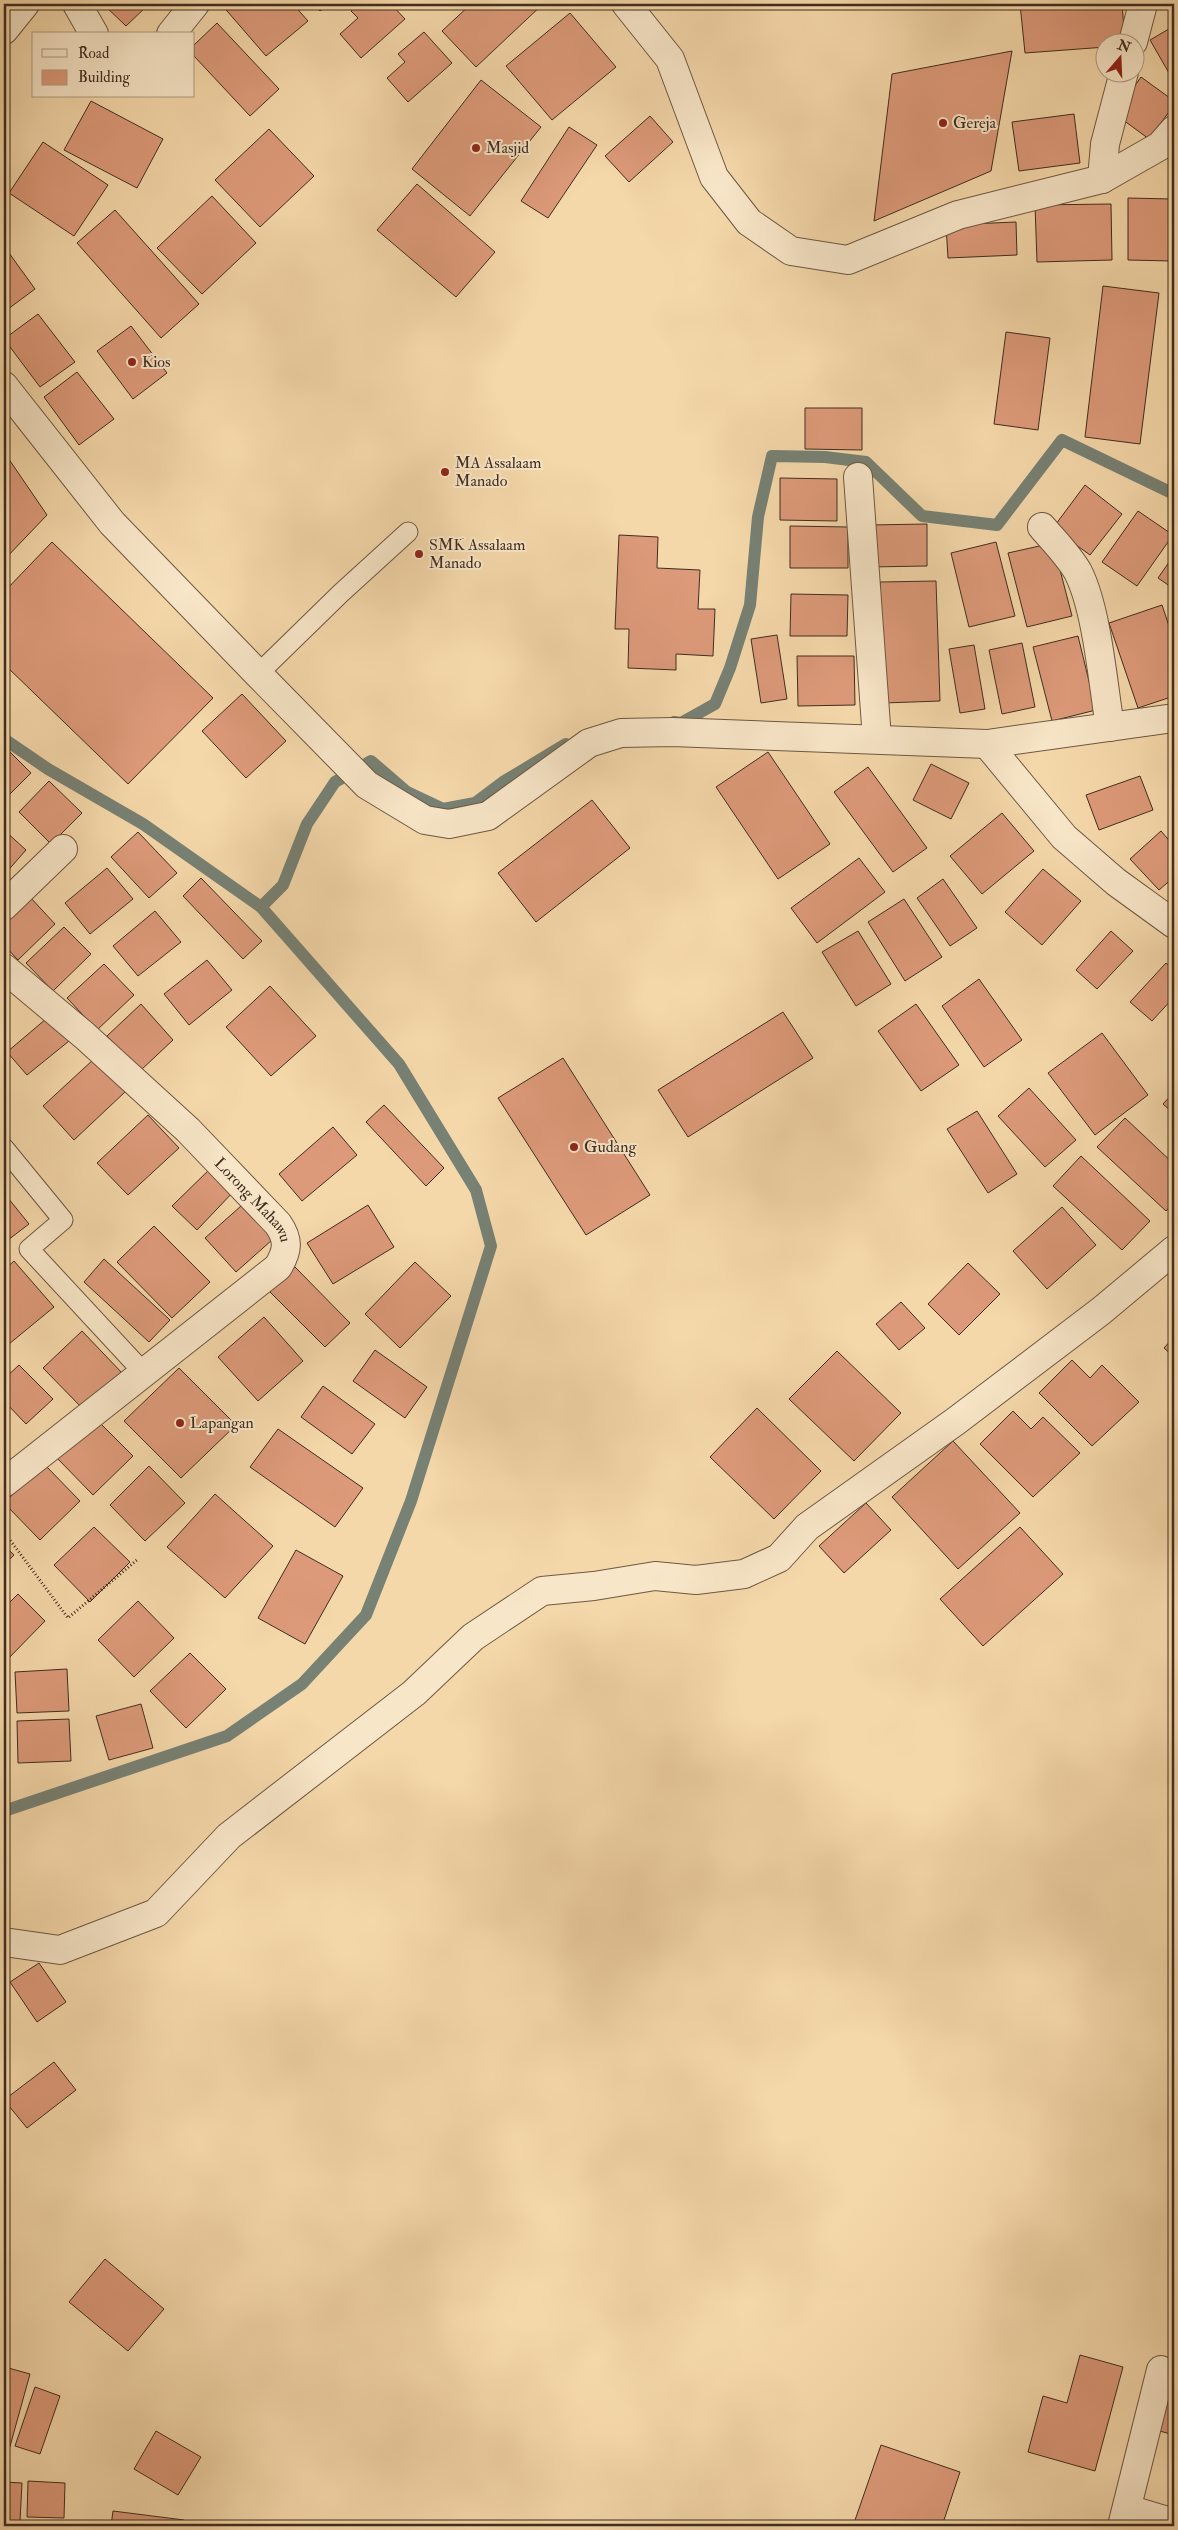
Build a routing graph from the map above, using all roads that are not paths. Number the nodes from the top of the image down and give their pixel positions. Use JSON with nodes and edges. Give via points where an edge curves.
{"nodes":[{"id":1,"x":25,"y":4,"type":"edge"},
{"id":2,"x":77,"y":4,"type":"edge"},
{"id":3,"x":195,"y":4,"type":"edge"},
{"id":4,"x":626,"y":4,"type":"edge"},
{"id":5,"x":1143,"y":4,"type":"edge"},
{"id":6,"x":4,"y":30,"type":"edge"},
{"id":7,"x":93,"y":32,"type":"edge"},
{"id":8,"x":173,"y":32,"type":"edge"},
{"id":9,"x":1136,"y":32,"type":"edge"},
{"id":10,"x":1121,"y":82,"type":"edge"},
{"id":11,"x":1174,"y":130,"type":"edge"},
{"id":12,"x":1102,"y":179,"type":"junction"},
{"id":13,"x":4,"y":386,"type":"edge"},
{"id":14,"x":858,"y":477,"type":"dead end"},
{"id":15,"x":1042,"y":527,"type":"dead end"},
{"id":16,"x":408,"y":532,"type":"dead end"},
{"id":17,"x":258,"y":674,"type":"junction"},
{"id":18,"x":1174,"y":718,"type":"edge"},
{"id":19,"x":1110,"y":727,"type":"junction"},
{"id":20,"x":877,"y":739,"type":"junction"},
{"id":21,"x":987,"y":744,"type":"junction"},
{"id":22,"x":63,"y":849,"type":"dead end"},
{"id":23,"x":4,"y":906,"type":"edge"},
{"id":24,"x":1174,"y":924,"type":"edge"},
{"id":25,"x":4,"y":968,"type":"edge"},
{"id":26,"x":4,"y":1148,"type":"edge"},
{"id":27,"x":1174,"y":1250,"type":"edge"},
{"id":28,"x":144,"y":1373,"type":"junction"},
{"id":29,"x":4,"y":1483,"type":"edge"},
{"id":30,"x":4,"y":1942,"type":"edge"},
{"id":31,"x":1161,"y":2370,"type":"dead end"},
{"id":32,"x":1124,"y":2518,"type":"edge"},
{"id":33,"x":1174,"y":2523,"type":"edge"}],
"edges":[{"from":1,"to":6,"type":"street"},
{"from":2,"to":7,"type":"street"},
{"from":3,"to":8,"type":"street"},
{"from":4,"to":12,"type":"street","via":[[670,59],[714,177],[749,222],[791,251],[848,260],[958,214]]},
{"from":5,"to":9,"type":"street"},
{"from":10,"to":12,"type":"street","via":[[1105,144]]},
{"from":11,"to":12,"type":"street","via":[[1160,146]]},
{"from":13,"to":17,"type":"street","via":[[112,523]]},
{"from":14,"to":20,"type":"street"},
{"from":15,"to":19,"type":"street","via":[[1077,570],[1082,582],[1094,627]]},
{"from":16,"to":17,"type":"lane"},
{"from":17,"to":20,"type":"street","via":[[367,785],[425,820],[449,824],[488,816],[589,743],[620,733]]},
{"from":18,"to":19,"type":"street"},
{"from":19,"to":21,"type":"street"},
{"from":20,"to":21,"type":"street"},
{"from":21,"to":24,"type":"street","via":[[1064,836],[1116,882]]},
{"from":22,"to":23,"type":"street"},
{"from":25,"to":28,"type":"street","name":"Lorong Mahawu","via":[[188,1130],[285,1234],[286,1251],[278,1267]]},
{"from":26,"to":28,"type":"lane","via":[[63,1220],[29,1249]]},
{"from":27,"to":30,"type":"street","via":[[1101,1311],[956,1421],[808,1526],[779,1558],[744,1574],[696,1580],[656,1576],[542,1591],[473,1637],[414,1693],[229,1836],[156,1913],[60,1950]]},
{"from":28,"to":29,"type":"street","name":"Lorong Mahawu"},
{"from":31,"to":32,"type":"street"},
{"from":32,"to":33,"type":"street"}]}
